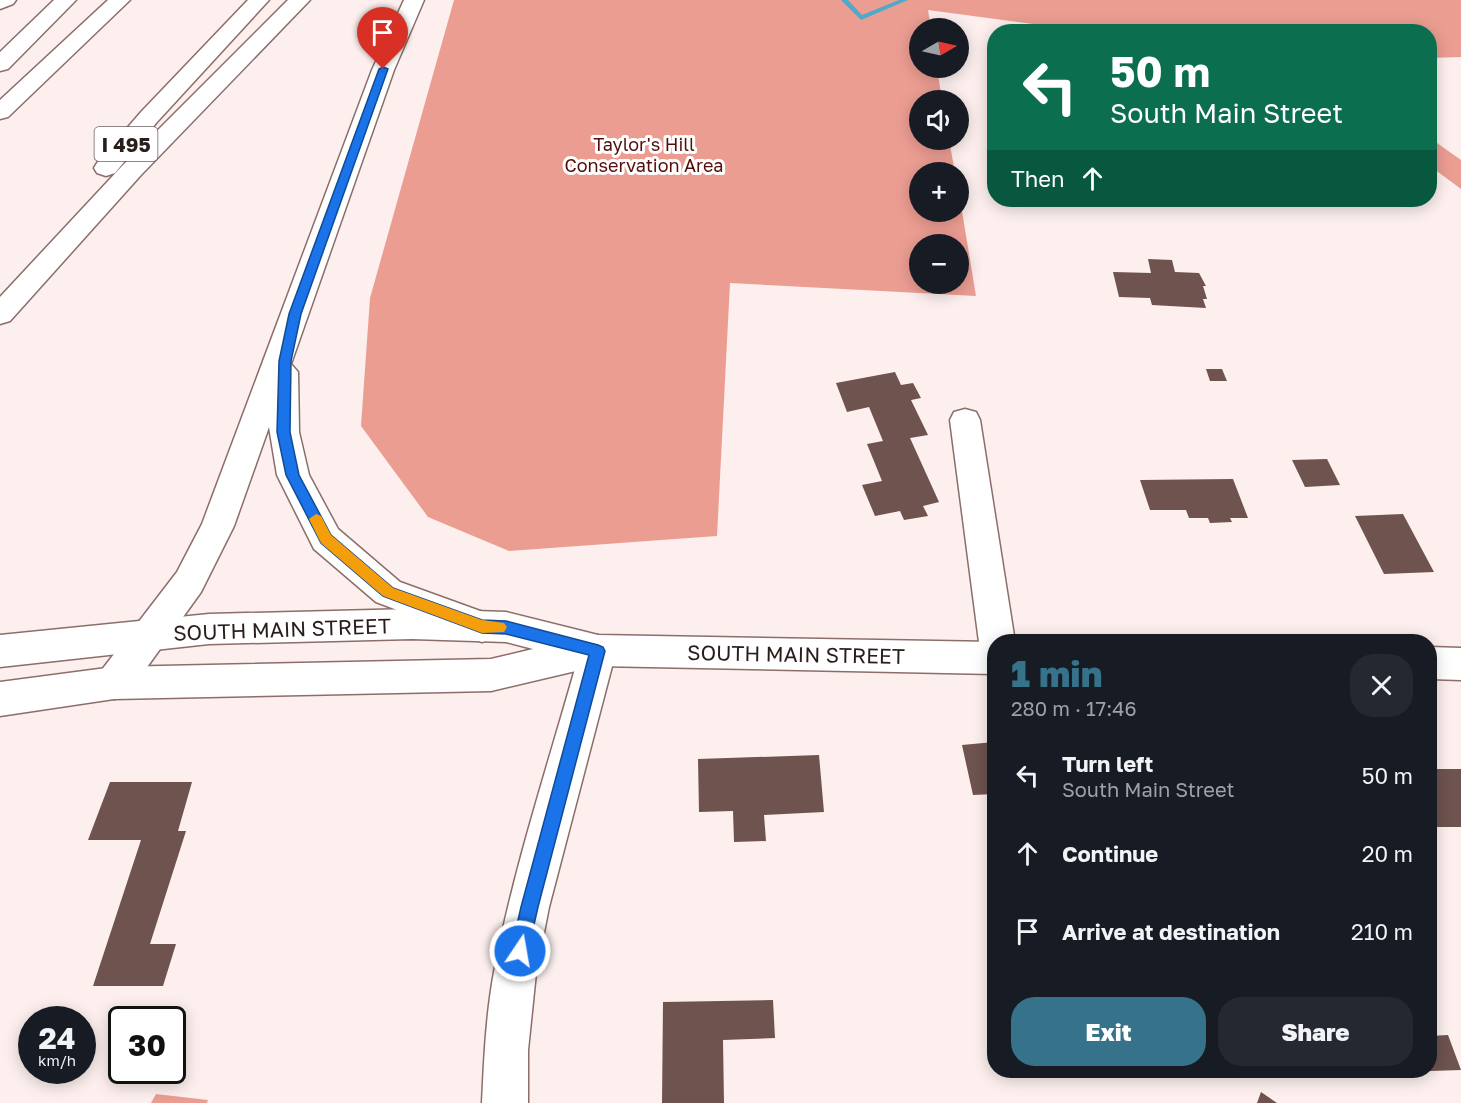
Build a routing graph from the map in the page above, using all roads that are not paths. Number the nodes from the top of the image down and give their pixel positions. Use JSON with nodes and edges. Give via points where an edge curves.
{"nodes":[{"id":1,"x":6,"y":0,"type":"edge"},
{"id":2,"x":66,"y":0,"type":"edge"},
{"id":3,"x":120,"y":0,"type":"edge"},
{"id":4,"x":258,"y":0,"type":"edge"},
{"id":5,"x":300,"y":0,"type":"edge"},
{"id":6,"x":414,"y":0,"type":"edge"},
{"id":7,"x":0,"y":3,"type":"edge"},
{"id":8,"x":0,"y":64,"type":"edge"},
{"id":9,"x":0,"y":112,"type":"edge"},
{"id":10,"x":0,"y":293,"type":"edge"},
{"id":11,"x":0,"y":314,"type":"edge"},
{"id":12,"x":295,"y":314,"type":"junction"},
{"id":13,"x":965,"y":420,"type":"dead end"},
{"id":14,"x":482,"y":627,"type":"junction"},
{"id":15,"x":997,"y":634,"type":"edge"},
{"id":16,"x":152,"y":635,"type":"junction"},
{"id":17,"x":0,"y":651,"type":"edge"},
{"id":18,"x":598,"y":651,"type":"junction"},
{"id":19,"x":987,"y":658,"type":"edge"},
{"id":20,"x":1437,"y":663,"type":"edge"},
{"id":21,"x":1461,"y":663,"type":"edge"},
{"id":22,"x":114,"y":683,"type":"junction"},
{"id":23,"x":0,"y":699,"type":"edge"},
{"id":24,"x":505,"y":1103,"type":"edge"}],
"edges":[{"from":1,"to":7,"type":"main road"},
{"from":2,"to":8,"type":"main road"},
{"from":3,"to":9,"type":"main road"},
{"from":4,"to":10,"type":"main road","number":"I 495","via":[[149,117]]},
{"from":5,"to":11,"type":"main road","via":[[132,170]]},
{"from":6,"to":12,"type":"main road","via":[[383,69]]},
{"from":12,"to":14,"type":"main road","via":[[285,361],[284,432],[293,475],[326,539],[388,592]]},
{"from":12,"to":16,"type":"main road","via":[[218,526],[189,582]]},
{"from":13,"to":15,"type":"main road"},
{"from":14,"to":16,"type":"main road","name":"SOUTH MAIN STREET","via":[[412,624],[209,628]]},
{"from":14,"to":18,"type":"main road","name":"SOUTH MAIN STREET","via":[[506,627]]},
{"from":16,"to":17,"type":"main road","name":"SOUTH MAIN STREET"},
{"from":16,"to":22,"type":"main road"},
{"from":18,"to":19,"type":"main road","name":"SOUTH MAIN STREET"},
{"from":18,"to":22,"type":"main road","name":"SOUTH MAIN STREET","via":[[491,675]]},
{"from":18,"to":24,"type":"main road","via":[[515,973],[506,1050]]},
{"from":20,"to":21,"type":"main road"},
{"from":22,"to":23,"type":"main road","name":"SOUTH MAIN STREET"}]}
